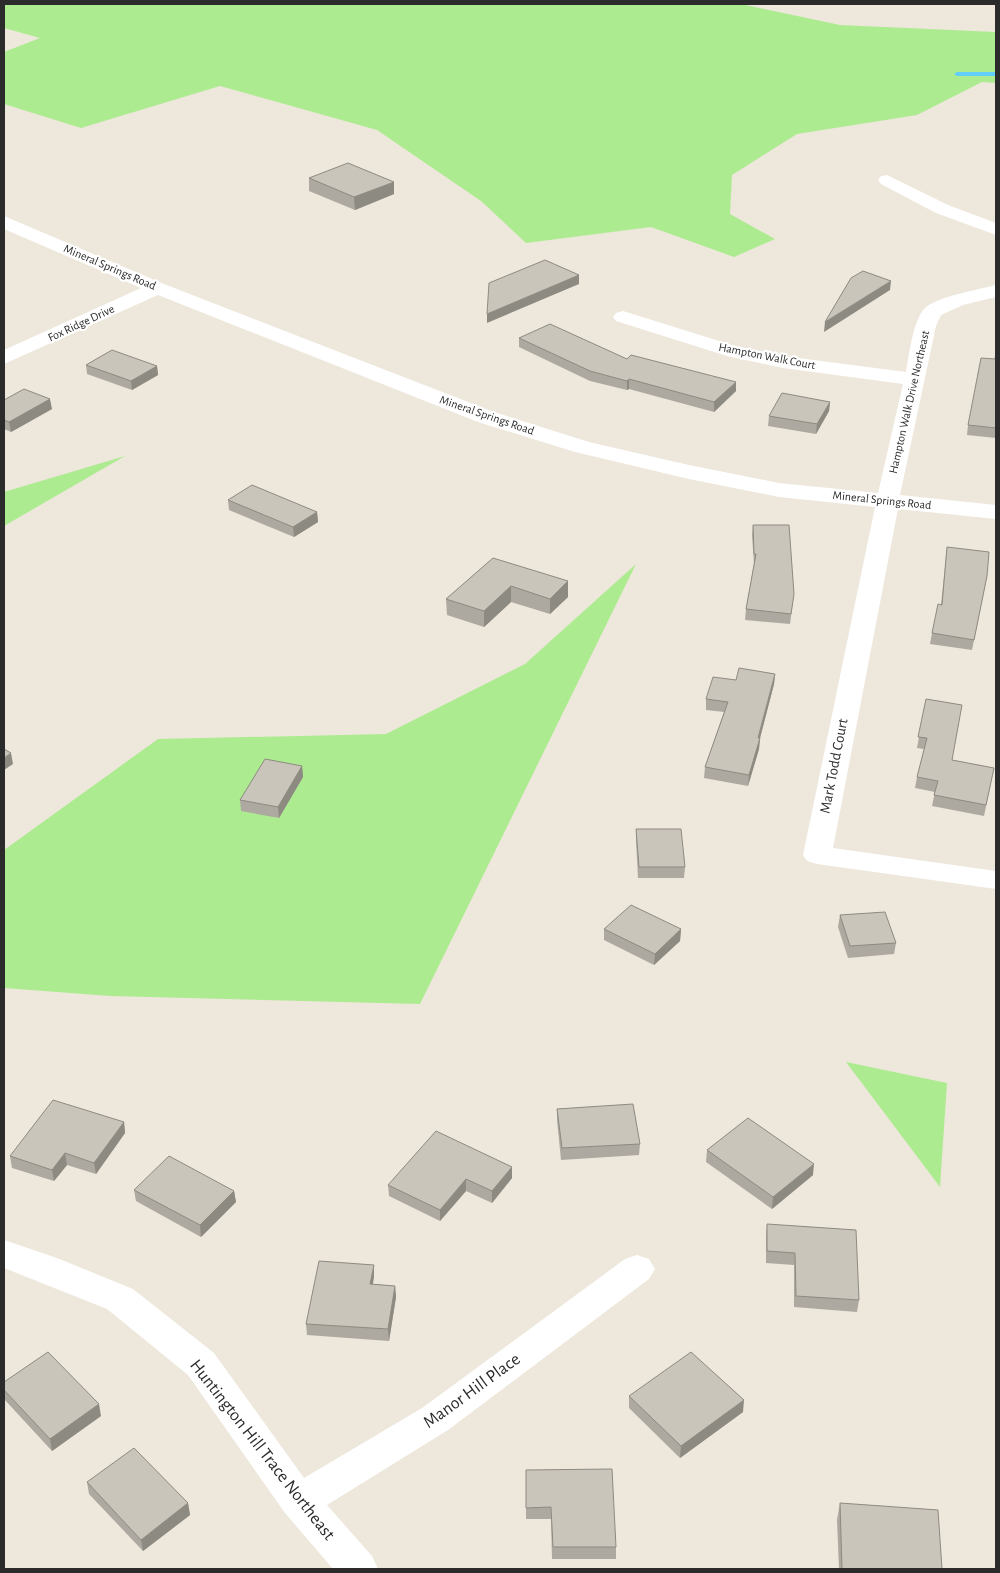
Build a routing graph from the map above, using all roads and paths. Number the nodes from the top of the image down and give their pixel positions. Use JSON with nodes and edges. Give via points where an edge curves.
{"nodes":[{"id":1,"x":887,"y":180,"type":"dead end"},
{"id":2,"x":4,"y":222,"type":"edge"},
{"id":3,"x":996,"y":229,"type":"edge"},
{"id":4,"x":157,"y":288,"type":"junction"},
{"id":5,"x":996,"y":291,"type":"edge"},
{"id":6,"x":623,"y":317,"type":"dead end"},
{"id":7,"x":4,"y":358,"type":"edge"},
{"id":8,"x":914,"y":379,"type":"junction"},
{"id":9,"x":888,"y":500,"type":"junction"},
{"id":10,"x":996,"y":512,"type":"edge"},
{"id":11,"x":996,"y":880,"type":"edge"},
{"id":12,"x":4,"y":1254,"type":"edge"},
{"id":13,"x":637,"y":1269,"type":"dead end"},
{"id":14,"x":299,"y":1501,"type":"junction"},
{"id":15,"x":358,"y":1569,"type":"edge"}],
"edges":[{"from":1,"to":3,"type":"street","via":[[942,209]]},
{"from":2,"to":4,"type":"street","name":"Mineral Springs Road"},
{"from":4,"to":7,"type":"street","name":"Fox Ridge Drive"},
{"from":4,"to":9,"type":"street","name":"Mineral Springs Road","via":[[486,417],[583,447],[779,490]]},
{"from":5,"to":8,"type":"street","name":"Hampton Walk Drive Northeast","via":[[956,301],[933,312],[926,326]]},
{"from":6,"to":8,"type":"street","name":"Hampton Walk Court","via":[[727,350],[783,362]]},
{"from":8,"to":9,"type":"street","name":"Hampton Walk Drive Northeast"},
{"from":9,"to":10,"type":"street","name":"Mineral Springs Road"},
{"from":9,"to":11,"type":"street","name":"Mark Todd Court","via":[[817,855]]},
{"from":12,"to":14,"type":"street","name":"Huntington Hill Trace Northeast","via":[[120,1299],[201,1364]]},
{"from":13,"to":14,"type":"street","name":"Manor Hill Place","via":[[434,1420]]},
{"from":14,"to":15,"type":"street","name":"Huntington Hill Trace Northeast"}]}
